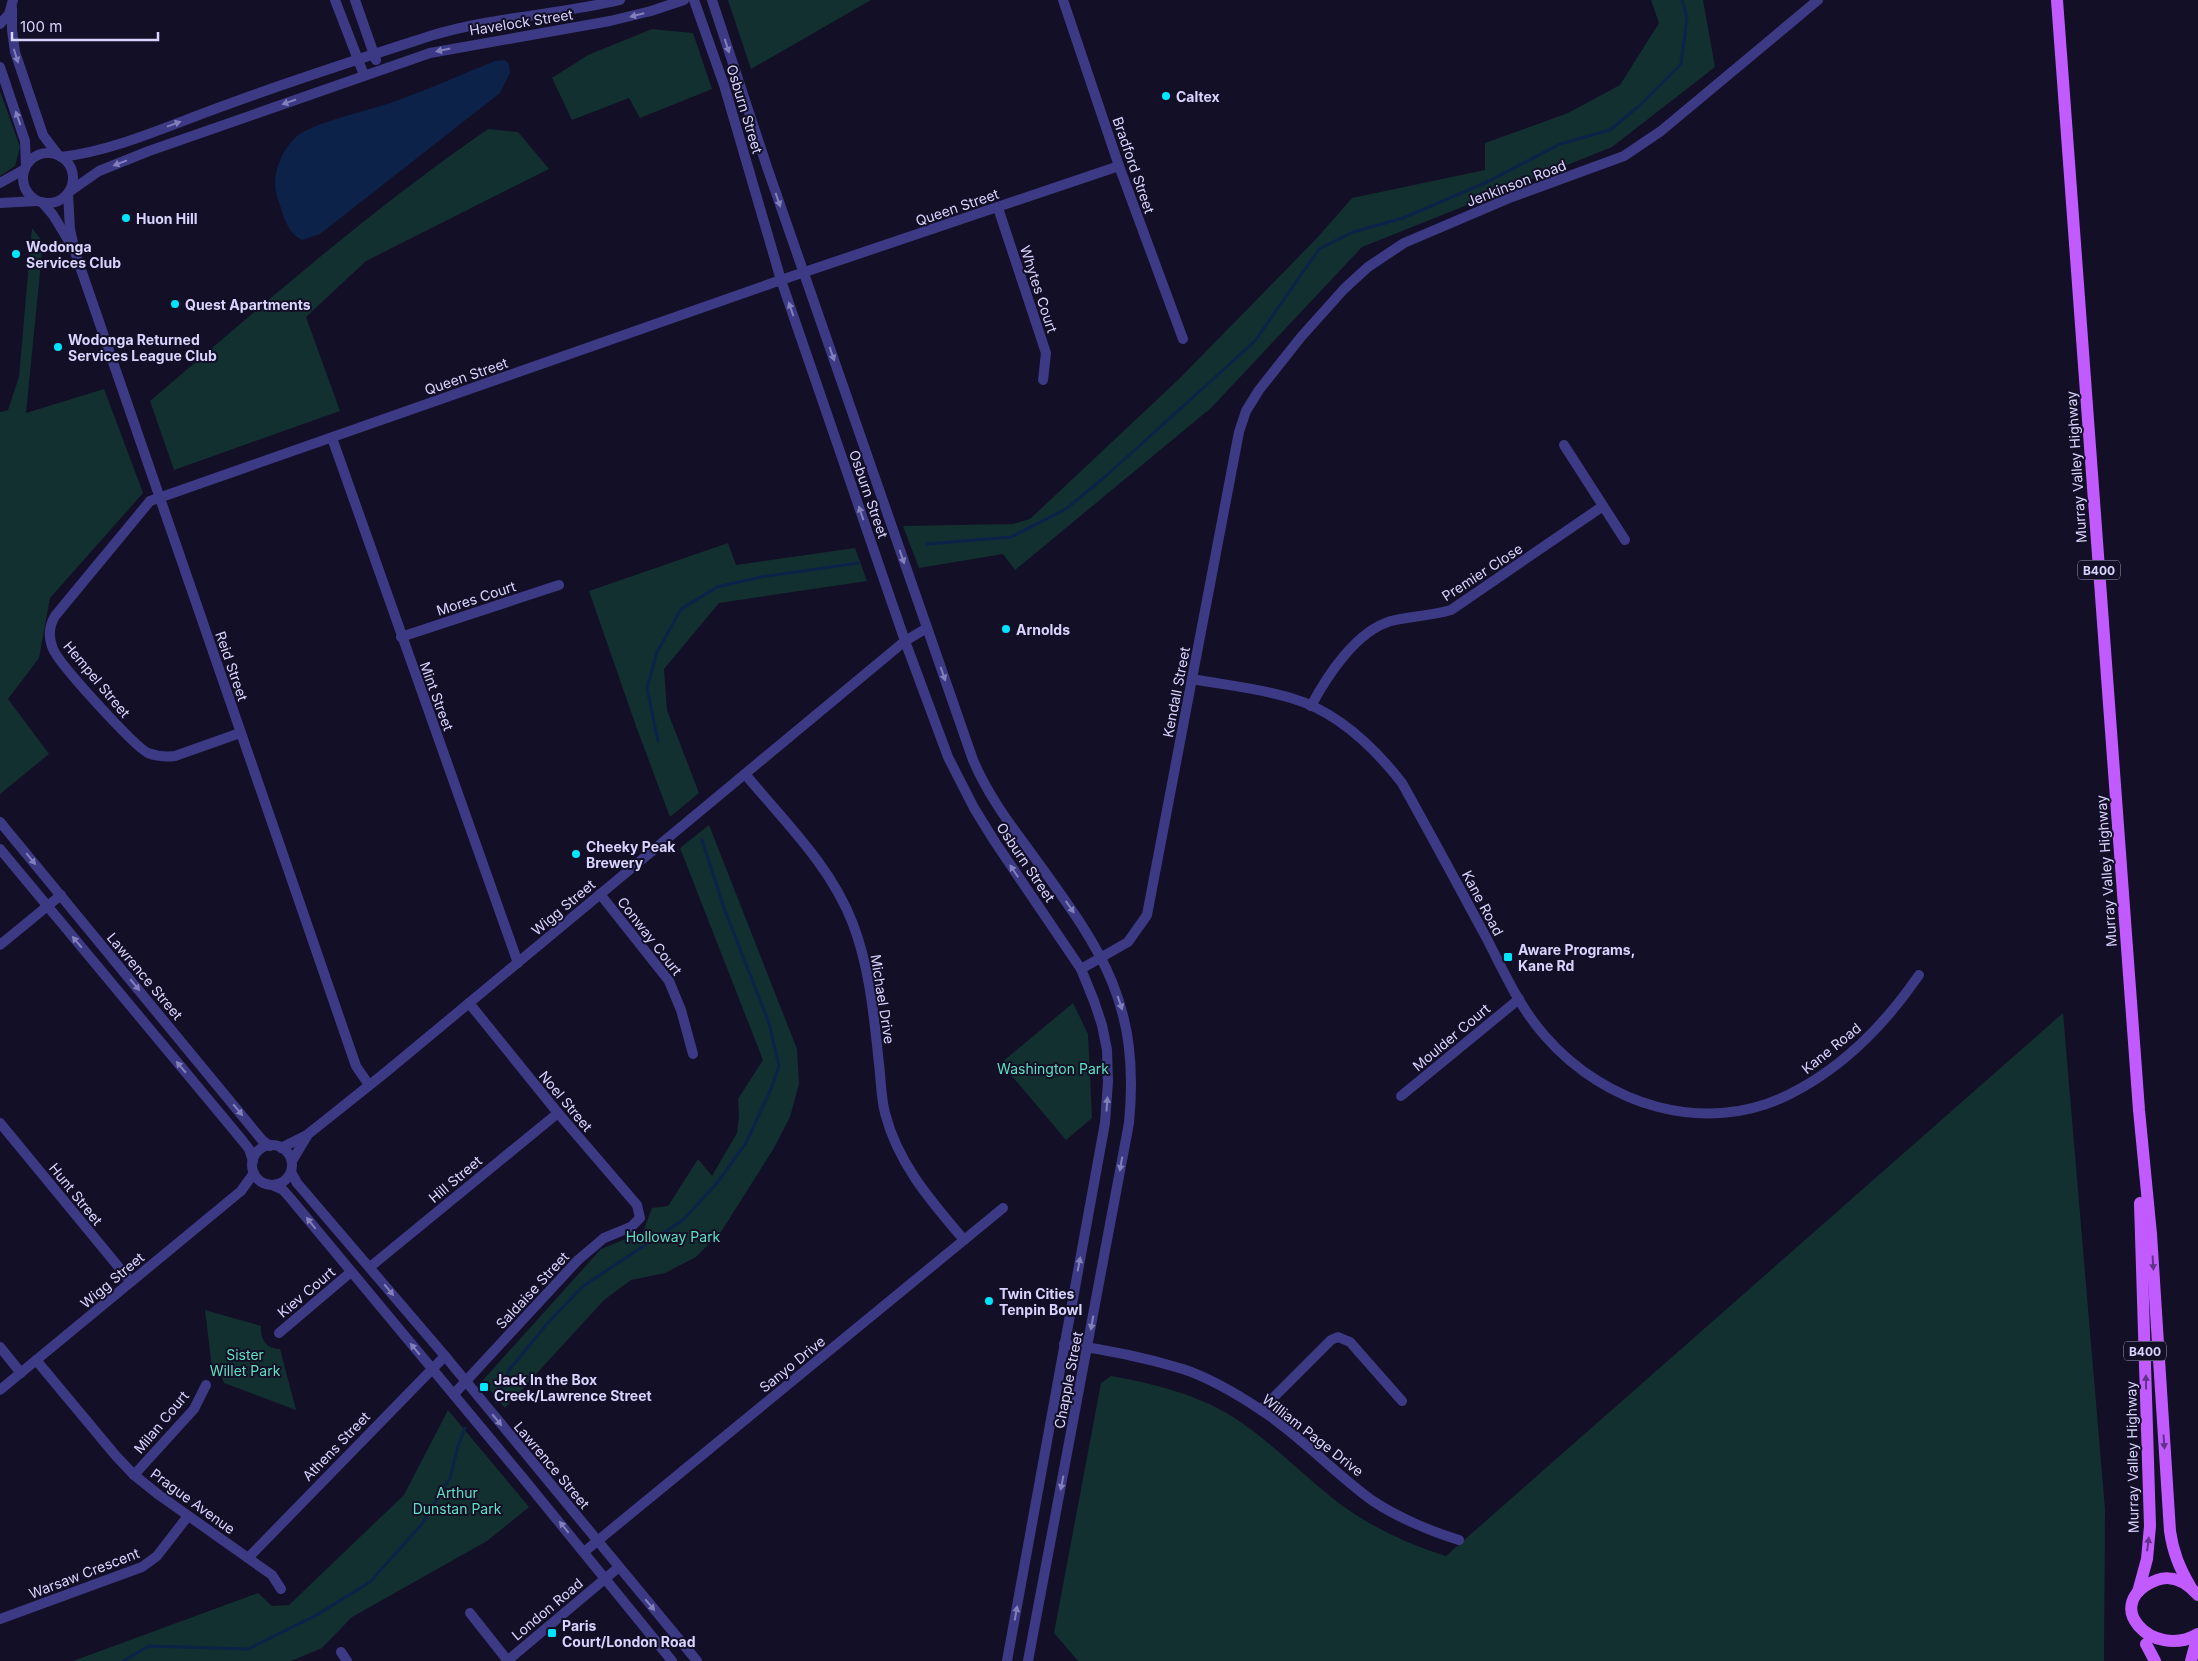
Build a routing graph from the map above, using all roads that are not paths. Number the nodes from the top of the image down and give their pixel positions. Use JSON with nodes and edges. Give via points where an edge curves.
{"nodes":[{"id":1,"x":335,"y":0,"type":"edge"},
{"id":2,"x":355,"y":0,"type":"edge"},
{"id":3,"x":620,"y":0,"type":"edge"},
{"id":4,"x":684,"y":0,"type":"edge"},
{"id":5,"x":694,"y":0,"type":"edge"},
{"id":6,"x":712,"y":0,"type":"edge"},
{"id":7,"x":1063,"y":0,"type":"edge"},
{"id":8,"x":1818,"y":0,"type":"edge"},
{"id":9,"x":2052,"y":0,"type":"edge"},
{"id":10,"x":2057,"y":0,"type":"edge"},
{"id":11,"x":14,"y":3,"type":"edge"},
{"id":12,"x":0,"y":24,"type":"edge"},
{"id":13,"x":2059,"y":31,"type":"junction"},
{"id":14,"x":374,"y":55,"type":"junction"},
{"id":15,"x":357,"y":60,"type":"junction"},
{"id":16,"x":0,"y":67,"type":"edge"},
{"id":17,"x":380,"y":70,"type":"junction"},
{"id":18,"x":364,"y":75,"type":"junction"},
{"id":19,"x":143,"y":135,"type":"junction"},
{"id":20,"x":149,"y":151,"type":"junction"},
{"id":21,"x":59,"y":156,"type":"junction"},
{"id":22,"x":1119,"y":166,"type":"junction"},
{"id":23,"x":25,"y":167,"type":"junction"},
{"id":24,"x":0,"y":184,"type":"edge"},
{"id":25,"x":68,"y":193,"type":"junction"},
{"id":26,"x":40,"y":202,"type":"junction"},
{"id":27,"x":0,"y":204,"type":"edge"},
{"id":28,"x":998,"y":208,"type":"junction"},
{"id":29,"x":75,"y":252,"type":"junction"},
{"id":30,"x":804,"y":273,"type":"junction"},
{"id":31,"x":782,"y":280,"type":"junction"},
{"id":32,"x":1183,"y":339,"type":"dead end"},
{"id":33,"x":1043,"y":380,"type":"dead end"},
{"id":34,"x":1246,"y":411,"type":"joint"},
{"id":35,"x":332,"y":438,"type":"junction"},
{"id":36,"x":1564,"y":445,"type":"dead end"},
{"id":37,"x":160,"y":498,"type":"junction"},
{"id":38,"x":1603,"y":506,"type":"junction"},
{"id":39,"x":1625,"y":540,"type":"dead end"},
{"id":40,"x":559,"y":585,"type":"dead end"},
{"id":41,"x":927,"y":628,"type":"junction"},
{"id":42,"x":401,"y":637,"type":"junction"},
{"id":43,"x":905,"y":642,"type":"junction"},
{"id":44,"x":1192,"y":679,"type":"junction"},
{"id":45,"x":1311,"y":706,"type":"junction"},
{"id":46,"x":240,"y":733,"type":"junction"},
{"id":47,"x":745,"y":774,"type":"junction"},
{"id":48,"x":0,"y":822,"type":"edge"},
{"id":49,"x":0,"y":849,"type":"edge"},
{"id":50,"x":600,"y":894,"type":"junction"},
{"id":51,"x":61,"y":896,"type":"junction"},
{"id":52,"x":48,"y":906,"type":"junction"},
{"id":53,"x":0,"y":945,"type":"edge"},
{"id":54,"x":1101,"y":958,"type":"junction"},
{"id":55,"x":518,"y":962,"type":"junction"},
{"id":56,"x":1081,"y":969,"type":"junction"},
{"id":57,"x":1919,"y":975,"type":"dead end"},
{"id":58,"x":1518,"y":998,"type":"junction"},
{"id":59,"x":468,"y":1003,"type":"junction"},
{"id":60,"x":166,"y":1022,"type":"junction"},
{"id":61,"x":153,"y":1034,"type":"junction"},
{"id":62,"x":693,"y":1054,"type":"dead end"},
{"id":63,"x":369,"y":1086,"type":"junction"},
{"id":64,"x":1402,"y":1096,"type":"dead end"},
{"id":65,"x":2138,"y":1110,"type":"junction"},
{"id":66,"x":558,"y":1113,"type":"junction"},
{"id":67,"x":0,"y":1123,"type":"edge"},
{"id":68,"x":307,"y":1135,"type":"junction"},
{"id":69,"x":270,"y":1146,"type":"junction"},
{"id":70,"x":281,"y":1148,"type":"junction"},
{"id":71,"x":253,"y":1161,"type":"junction"},
{"id":72,"x":291,"y":1166,"type":"junction"},
{"id":73,"x":254,"y":1173,"type":"junction"},
{"id":74,"x":268,"y":1184,"type":"junction"},
{"id":75,"x":241,"y":1191,"type":"junction"},
{"id":76,"x":1003,"y":1208,"type":"dead end"},
{"id":77,"x":640,"y":1218,"type":"joint"},
{"id":78,"x":964,"y":1240,"type":"junction"},
{"id":79,"x":370,"y":1268,"type":"junction"},
{"id":80,"x":351,"y":1272,"type":"junction"},
{"id":81,"x":131,"y":1282,"type":"junction"},
{"id":82,"x":279,"y":1333,"type":"dead end"},
{"id":83,"x":1064,"y":1344,"type":"junction"},
{"id":84,"x":0,"y":1347,"type":"edge"},
{"id":85,"x":1088,"y":1347,"type":"junction"},
{"id":86,"x":445,"y":1356,"type":"junction"},
{"id":87,"x":36,"y":1360,"type":"junction"},
{"id":88,"x":432,"y":1369,"type":"junction"},
{"id":89,"x":21,"y":1372,"type":"junction"},
{"id":90,"x":465,"y":1383,"type":"junction"},
{"id":91,"x":206,"y":1385,"type":"dead end"},
{"id":92,"x":0,"y":1390,"type":"edge"},
{"id":93,"x":454,"y":1394,"type":"junction"},
{"id":94,"x":1402,"y":1401,"type":"dead end"},
{"id":95,"x":1261,"y":1410,"type":"junction"},
{"id":96,"x":134,"y":1475,"type":"junction"},
{"id":97,"x":188,"y":1516,"type":"junction"},
{"id":98,"x":1459,"y":1540,"type":"dead end"},
{"id":99,"x":598,"y":1542,"type":"junction"},
{"id":100,"x":584,"y":1552,"type":"junction"},
{"id":101,"x":248,"y":1558,"type":"junction"},
{"id":102,"x":619,"y":1567,"type":"junction"},
{"id":103,"x":605,"y":1579,"type":"junction"},
{"id":104,"x":281,"y":1588,"type":"dead end"},
{"id":105,"x":2194,"y":1590,"type":"edge"},
{"id":106,"x":2138,"y":1592,"type":"junction"},
{"id":107,"x":470,"y":1612,"type":"dead end"},
{"id":108,"x":0,"y":1619,"type":"edge"},
{"id":109,"x":2198,"y":1634,"type":"edge"},
{"id":110,"x":2146,"y":1644,"type":"junction"},
{"id":111,"x":507,"y":1661,"type":"edge"},
{"id":112,"x":672,"y":1661,"type":"edge"},
{"id":113,"x":697,"y":1661,"type":"edge"},
{"id":114,"x":1007,"y":1661,"type":"edge"},
{"id":115,"x":1028,"y":1661,"type":"edge"},
{"id":116,"x":2155,"y":1661,"type":"edge"},
{"id":117,"x":2191,"y":1661,"type":"edge"}],
"edges":[{"from":1,"to":15,"type":"street"},
{"from":2,"to":14,"type":"street"},
{"from":3,"to":14,"type":"street","name":"Havelock Street","via":[[455,30]]},
{"from":4,"to":17,"type":"street","name":"Havelock Street","one_way":true,"via":[[610,21],[430,53]]},
{"from":5,"to":31,"type":"street","name":"Osburn Street","via":[[724,85]]},
{"from":6,"to":30,"type":"street","name":"Osburn Street","one_way":true},
{"from":7,"to":22,"type":"street","name":"Bradford Street"},
{"from":8,"to":34,"type":"street","name":"Jenkinson Road","via":[[1661,131],[1624,156],[1504,201],[1404,243],[1380,258],[1344,289],[1301,336]]},
{"from":9,"to":13,"type":"main road","number":"B400"},
{"from":10,"to":13,"type":"main road","number":"B400"},
{"from":11,"to":12,"type":"street","via":[[8,17]]},
{"from":11,"to":21,"type":"street","one_way":true,"via":[[12,30],[15,52],[43,135]]},
{"from":13,"to":65,"type":"main road","name":"Murray Valley Highway","number":"B400"},
{"from":14,"to":15,"type":"street","name":"Havelock Street"},
{"from":14,"to":17,"type":"street"},
{"from":15,"to":18,"type":"street"},
{"from":19,"to":15,"type":"street","name":"Havelock Street","one_way":true},
{"from":23,"to":16,"type":"street","one_way":true,"via":[[25,140]]},
{"from":17,"to":18,"type":"street","name":"Havelock Street"},
{"from":18,"to":20,"type":"street","name":"Havelock Street","one_way":true},
{"from":19,"to":20,"type":"street"},
{"from":19,"to":21,"type":"street","name":"Havelock Street","via":[[92,152]]},
{"from":20,"to":25,"type":"street","name":"Havelock Street","one_way":true,"via":[[99,171]]},
{"from":21,"to":23,"type":"street","via":[[40,154]]},
{"from":21,"to":25,"type":"street","via":[[68,163],[73,174]]},
{"from":22,"to":28,"type":"street","name":"Queen Street"},
{"from":22,"to":32,"type":"street","name":"Bradford Street"},
{"from":23,"to":24,"type":"street"},
{"from":23,"to":26,"type":"street","via":[[23,181],[26,190]]},
{"from":25,"to":26,"type":"street","via":[[56,202]]},
{"from":25,"to":29,"type":"street","name":"Reid Street","via":[[69,223]]},
{"from":26,"to":27,"type":"street"},
{"from":26,"to":29,"type":"street","name":"Reid Street","via":[[53,215]]},
{"from":28,"to":30,"type":"street","name":"Queen Street"},
{"from":28,"to":33,"type":"street","name":"Whytes Court","via":[[1046,353]]},
{"from":29,"to":37,"type":"street","name":"Reid Street"},
{"from":30,"to":31,"type":"street","name":"Queen Street"},
{"from":30,"to":41,"type":"street","name":"Osburn Street","one_way":true},
{"from":31,"to":35,"type":"street","name":"Queen Street"},
{"from":43,"to":31,"type":"street","name":"Osburn Street","one_way":true},
{"from":34,"to":44,"type":"street","name":"Kendall Street","via":[[1239,432]]},
{"from":35,"to":37,"type":"street","name":"Queen Street"},
{"from":35,"to":42,"type":"street","name":"Mint Street"},
{"from":36,"to":38,"type":"street"},
{"from":37,"to":46,"type":"street","name":"Reid Street"},
{"from":37,"to":46,"type":"street","name":"Hempel Street","via":[[150,501],[55,616],[50,628],[50,643],[56,655],[129,738],[148,752],[175,756]]},
{"from":38,"to":39,"type":"street"},
{"from":38,"to":45,"type":"street","name":"Premier Close","via":[[1451,610],[1434,616],[1393,620],[1371,630],[1327,677]]},
{"from":40,"to":42,"type":"street","name":"Mores Court"},
{"from":41,"to":43,"type":"street","name":"Wigg Street"},
{"from":41,"to":54,"type":"street","name":"Osburn Street","one_way":true,"via":[[982,782],[1089,934]]},
{"from":42,"to":55,"type":"street","name":"Mint Street"},
{"from":43,"to":47,"type":"street","name":"Wigg Street"},
{"from":56,"to":43,"type":"street","name":"Osburn Street","one_way":true,"via":[[974,808],[948,757]]},
{"from":44,"to":45,"type":"street","name":"Kane Road","via":[[1290,698]]},
{"from":44,"to":54,"type":"street","name":"Kendall Street","via":[[1148,915],[1128,942]]},
{"from":45,"to":58,"type":"street","name":"Kane Road","via":[[1357,735],[1382,756],[1402,783]]},
{"from":46,"to":63,"type":"street","name":"Reid Street","via":[[356,1066]]},
{"from":47,"to":50,"type":"street","name":"Wigg Street"},
{"from":47,"to":78,"type":"street","name":"Michael Drive","via":[[821,865],[839,893],[864,956],[871,988],[884,1112],[896,1146],[912,1176]]},
{"from":48,"to":51,"type":"street","name":"Lawrence Street","one_way":true},
{"from":49,"to":52,"type":"street"},
{"from":50,"to":55,"type":"street","name":"Wigg Street"},
{"from":50,"to":62,"type":"street","name":"Conway Court","via":[[669,981]]},
{"from":51,"to":52,"type":"street"},
{"from":51,"to":60,"type":"street","name":"Lawrence Street","one_way":true},
{"from":52,"to":53,"type":"street"},
{"from":61,"to":52,"type":"street","one_way":true},
{"from":54,"to":56,"type":"street","name":"Kendall Street"},
{"from":54,"to":85,"type":"street","name":"Chapple Street","one_way":true,"via":[[1117,993],[1128,1030],[1132,1062],[1131,1101]]},
{"from":55,"to":59,"type":"street","name":"Wigg Street"},
{"from":83,"to":56,"type":"street","name":"Chapple Street","one_way":true,"via":[[1105,1123],[1108,1082],[1108,1050]]},
{"from":57,"to":58,"type":"street","name":"Kane Road","via":[[1880,1026],[1828,1071],[1770,1102],[1723,1112],[1662,1109],[1623,1097],[1566,1059],[1543,1035]]},
{"from":58,"to":64,"type":"street","name":"Moulder Court"},
{"from":59,"to":63,"type":"street","name":"Wigg Street"},
{"from":59,"to":66,"type":"street","name":"Noel Street"},
{"from":60,"to":61,"type":"street"},
{"from":60,"to":69,"type":"street","name":"Lawrence Street","one_way":true},
{"from":71,"to":61,"type":"street","one_way":true,"via":[[249,1149]]},
{"from":63,"to":68,"type":"street","name":"Wigg Street"},
{"from":65,"to":105,"type":"main road","name":"Murray Valley Highway","number":"B400","one_way":true,"via":[[2151,1234],[2172,1549],[2178,1566]]},
{"from":106,"to":65,"type":"main road","name":"Murray Valley Highway","number":"B400","one_way":true,"via":[[2147,1559],[2150,1526]]},
{"from":66,"to":77,"type":"street","name":"Noel Street","via":[[637,1205]]},
{"from":66,"to":79,"type":"street","name":"Hill Street"},
{"from":67,"to":81,"type":"street","name":"Hunt Street"},
{"from":68,"to":70,"type":"street","name":"Wigg Street"},
{"from":68,"to":72,"type":"street","name":"Wigg Street"},
{"from":69,"to":70,"type":"street"},
{"from":69,"to":71,"type":"street","via":[[259,1151]]},
{"from":70,"to":72,"type":"street","via":[[290,1156]]},
{"from":71,"to":73,"type":"street"},
{"from":72,"to":74,"type":"street","via":[[284,1182]]},
{"from":72,"to":79,"type":"street","name":"Lawrence Street","via":[[297,1183]]},
{"from":73,"to":74,"type":"street"},
{"from":73,"to":75,"type":"street","name":"Wigg Street"},
{"from":74,"to":75,"type":"street","name":"Wigg Street"},
{"from":80,"to":74,"type":"street","one_way":true,"via":[[292,1199],[283,1190]]},
{"from":75,"to":81,"type":"street","name":"Wigg Street"},
{"from":76,"to":78,"type":"street","name":"Sanyo Drive"},
{"from":77,"to":90,"type":"street","name":"Saldaise Street","via":[[631,1227],[604,1238],[578,1260]]},
{"from":78,"to":99,"type":"street","name":"Sanyo Drive"},
{"from":79,"to":86,"type":"street","name":"Lawrence Street","one_way":true},
{"from":80,"to":82,"type":"street","name":"Kiev Court"},
{"from":88,"to":80,"type":"street","one_way":true},
{"from":81,"to":87,"type":"street","name":"Wigg Street"},
{"from":83,"to":85,"type":"street","name":"William Page Drive"},
{"from":114,"to":83,"type":"street","name":"Chapple Street","one_way":true},
{"from":84,"to":89,"type":"street"},
{"from":85,"to":95,"type":"street","name":"William Page Drive","via":[[1184,1369]]},
{"from":85,"to":115,"type":"street","name":"Chapple Street","one_way":true},
{"from":86,"to":88,"type":"street","name":"Athens Street"},
{"from":86,"to":90,"type":"street","name":"Lawrence Street"},
{"from":87,"to":89,"type":"street","name":"Wigg Street"},
{"from":87,"to":96,"type":"street","name":"Prague Avenue"},
{"from":88,"to":93,"type":"street"},
{"from":88,"to":101,"type":"street","name":"Athens Street"},
{"from":89,"to":92,"type":"street","name":"Wigg Street"},
{"from":90,"to":93,"type":"street","name":"Saldaise Street"},
{"from":90,"to":99,"type":"street","name":"Lawrence Street","one_way":true},
{"from":91,"to":96,"type":"street","name":"Milan Court","via":[[194,1409]]},
{"from":100,"to":93,"type":"street","one_way":true},
{"from":94,"to":95,"type":"street","via":[[1350,1342],[1338,1337]]},
{"from":95,"to":98,"type":"street","name":"William Page Drive","via":[[1374,1501],[1438,1534]]},
{"from":96,"to":97,"type":"street","name":"Prague Avenue"},
{"from":97,"to":101,"type":"street","name":"Prague Avenue"},
{"from":97,"to":108,"type":"street","name":"Warsaw Crescent","via":[[161,1551],[142,1567]]},
{"from":99,"to":100,"type":"street","name":"Sanyo Drive"},
{"from":99,"to":102,"type":"street","name":"Lawrence Street"},
{"from":100,"to":103,"type":"street"},
{"from":101,"to":104,"type":"street","name":"Prague Avenue","via":[[272,1576]]},
{"from":102,"to":103,"type":"street","name":"London Road"},
{"from":102,"to":113,"type":"street","name":"Lawrence Street","one_way":true},
{"from":103,"to":111,"type":"street","name":"London Road"},
{"from":103,"to":112,"type":"street"},
{"from":105,"to":106,"type":"main road","number":"B400","via":[[2174,1578],[2161,1578]]},
{"from":106,"to":110,"type":"main road","number":"B400","via":[[2131,1607],[2131,1619],[2137,1635]]},
{"from":107,"to":111,"type":"street"},
{"from":109,"to":110,"type":"main road","via":[[2190,1643],[2173,1650],[2160,1650]]},
{"from":109,"to":117,"type":"main road"},
{"from":110,"to":116,"type":"main road","number":"B400"}]}
